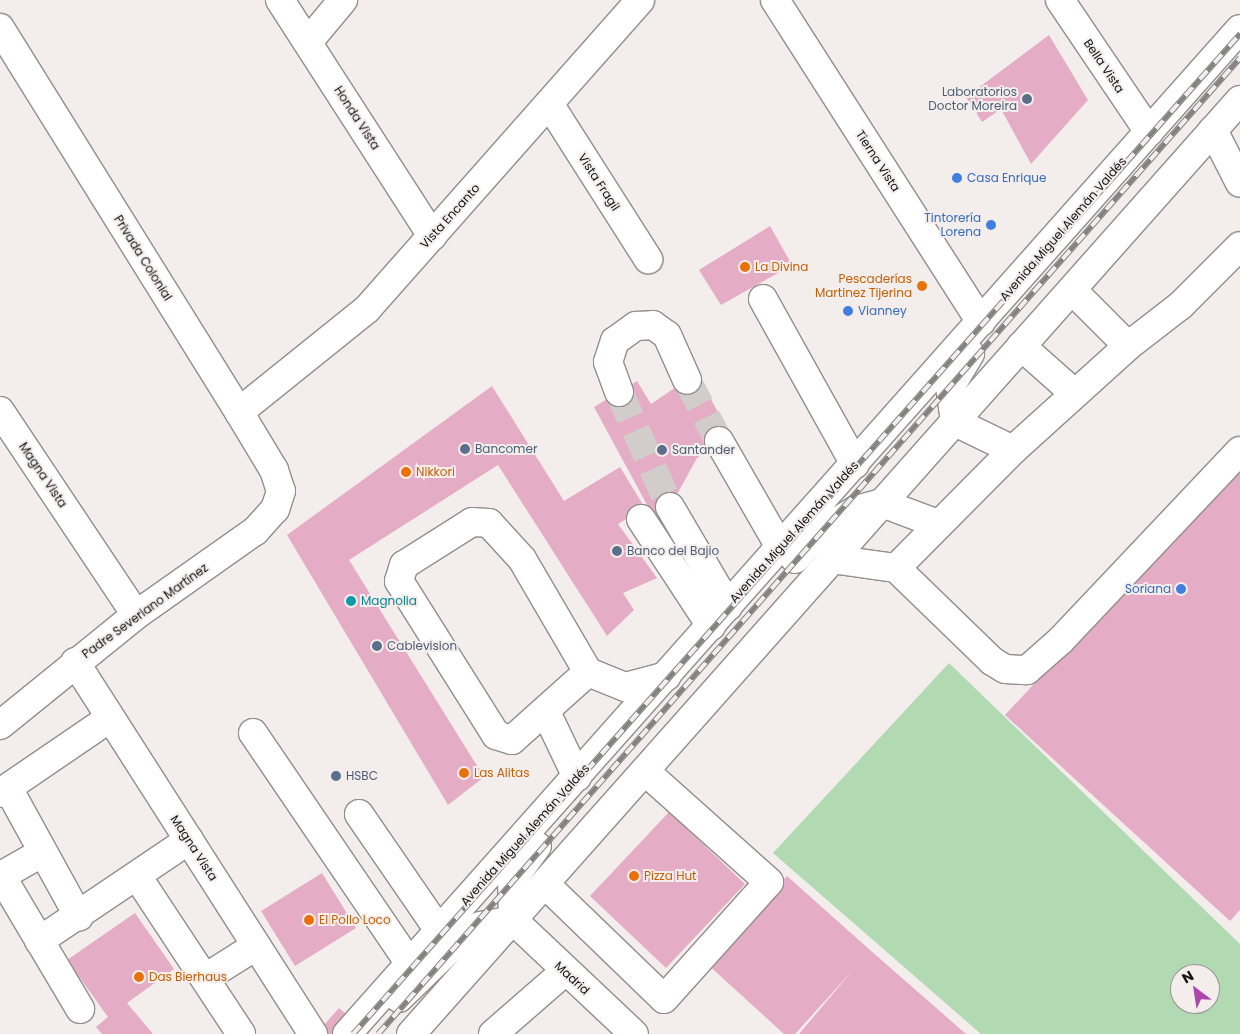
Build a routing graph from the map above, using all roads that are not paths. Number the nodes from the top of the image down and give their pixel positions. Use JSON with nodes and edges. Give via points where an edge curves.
{"nodes":[{"id":1,"x":280,"y":0,"type":"edge"},
{"id":2,"x":343,"y":0,"type":"edge"},
{"id":3,"x":640,"y":0,"type":"edge"},
{"id":4,"x":775,"y":0,"type":"edge"},
{"id":5,"x":1060,"y":0,"type":"edge"},
{"id":6,"x":0,"y":28,"type":"edge"},
{"id":7,"x":1240,"y":28,"type":"edge"},
{"id":8,"x":308,"y":42,"type":"junction"},
{"id":9,"x":1240,"y":100,"type":"edge"},
{"id":10,"x":550,"y":105,"type":"junction"},
{"id":11,"x":1213,"y":130,"type":"junction"},
{"id":12,"x":1149,"y":132,"type":"junction"},
{"id":13,"x":1240,"y":183,"type":"edge"},
{"id":14,"x":432,"y":236,"type":"junction"},
{"id":15,"x":1240,"y":246,"type":"edge"},
{"id":16,"x":648,"y":259,"type":"dead end"},
{"id":17,"x":1072,"y":290,"type":"junction"},
{"id":18,"x":763,"y":299,"type":"dead end"},
{"id":19,"x":981,"y":322,"type":"junction"},
{"id":20,"x":1022,"y":346,"type":"junction"},
{"id":21,"x":1128,"y":346,"type":"junction"},
{"id":22,"x":686,"y":380,"type":"tunnel mouth"},
{"id":23,"x":619,"y":392,"type":"tunnel mouth"},
{"id":24,"x":1075,"y":394,"type":"junction"},
{"id":25,"x":0,"y":411,"type":"edge"},
{"id":26,"x":239,"y":412,"type":"junction"},
{"id":27,"x":954,"y":422,"type":"junction"},
{"id":28,"x":718,"y":441,"type":"tunnel mouth"},
{"id":29,"x":1013,"y":450,"type":"junction"},
{"id":30,"x":1240,"y":451,"type":"edge"},
{"id":31,"x":855,"y":464,"type":"junction"},
{"id":32,"x":281,"y":491,"type":"joint"},
{"id":33,"x":882,"y":503,"type":"junction"},
{"id":34,"x":670,"y":507,"type":"tunnel mouth"},
{"id":35,"x":641,"y":519,"type":"dead end"},
{"id":36,"x":938,"y":524,"type":"junction"},
{"id":37,"x":780,"y":547,"type":"junction"},
{"id":38,"x":831,"y":559,"type":"junction"},
{"id":39,"x":896,"y":568,"type":"junction"},
{"id":40,"x":728,"y":606,"type":"junction"},
{"id":41,"x":136,"y":615,"type":"junction"},
{"id":42,"x":711,"y":626,"type":"junction"},
{"id":43,"x":75,"y":662,"type":"junction"},
{"id":44,"x":588,"y":672,"type":"junction"},
{"id":45,"x":666,"y":676,"type":"junction"},
{"id":46,"x":546,"y":712,"type":"junction"},
{"id":47,"x":110,"y":718,"type":"junction"},
{"id":48,"x":0,"y":725,"type":"edge"},
{"id":49,"x":253,"y":733,"type":"dead end"},
{"id":50,"x":645,"y":771,"type":"junction"},
{"id":51,"x":577,"y":777,"type":"junction"},
{"id":52,"x":4,"y":791,"type":"edge"},
{"id":53,"x":359,"y":814,"type":"dead end"},
{"id":54,"x":189,"y":840,"type":"junction"},
{"id":55,"x":43,"y":852,"type":"junction"},
{"id":56,"x":1,"y":875,"type":"edge"},
{"id":57,"x":137,"y":876,"type":"junction"},
{"id":58,"x":545,"y":884,"type":"junction"},
{"id":59,"x":79,"y":917,"type":"junction"},
{"id":60,"x":513,"y":920,"type":"junction"},
{"id":61,"x":440,"y":932,"type":"junction"},
{"id":62,"x":39,"y":941,"type":"junction"},
{"id":63,"x":256,"y":946,"type":"junction"},
{"id":64,"x":410,"y":964,"type":"junction"},
{"id":65,"x":564,"y":972,"type":"junction"},
{"id":66,"x":205,"y":978,"type":"junction"},
{"id":67,"x":80,"y":1009,"type":"dead end"},
{"id":68,"x":354,"y":1027,"type":"edge"},
{"id":69,"x":241,"y":1034,"type":"edge"},
{"id":70,"x":313,"y":1034,"type":"edge"},
{"id":71,"x":411,"y":1034,"type":"edge"},
{"id":72,"x":493,"y":1034,"type":"edge"},
{"id":73,"x":634,"y":1034,"type":"edge"}],
"edges":[{"from":1,"to":8,"type":"main road","name":"Honda Vista"},
{"from":2,"to":8,"type":"main road"},
{"from":3,"to":10,"type":"main road","name":"Vista Encanto"},
{"from":4,"to":19,"type":"main road","name":"Tierna Vista"},
{"from":5,"to":12,"type":"main road","name":"Bella Vista"},
{"from":6,"to":26,"type":"main road","name":"Privada Colonial"},
{"from":7,"to":12,"type":"main road","name":"Avenida Miguel Alemán Valdés"},
{"from":8,"to":14,"type":"main road","name":"Honda Vista"},
{"from":9,"to":11,"type":"main road"},
{"from":10,"to":14,"type":"main road","name":"Vista Encanto"},
{"from":10,"to":16,"type":"main road","name":"Vista Fragil"},
{"from":11,"to":13,"type":"main road"},
{"from":11,"to":17,"type":"main road"},
{"from":12,"to":19,"type":"main road","name":"Avenida Miguel Alemán Valdés"},
{"from":14,"to":26,"type":"main road","name":"Vista Encanto","via":[[354,320]]},
{"from":15,"to":21,"type":"main road","via":[[1181,305]]},
{"from":17,"to":20,"type":"main road"},
{"from":17,"to":21,"type":"main road"},
{"from":18,"to":31,"type":"main road"},
{"from":19,"to":27,"type":"main road","via":[[978,340],[950,387]]},
{"from":19,"to":31,"type":"main road","name":"Avenida Miguel Alemán Valdés"},
{"from":20,"to":24,"type":"main road"},
{"from":20,"to":27,"type":"main road"},
{"from":21,"to":24,"type":"main road"},
{"from":22,"to":23,"type":"main road","via":[[667,335],[653,325],[636,326],[615,341],[608,362]]},
{"from":24,"to":29,"type":"main road"},
{"from":25,"to":41,"type":"main road","name":"Magna Vista"},
{"from":26,"to":32,"type":"main road","name":"Privada Colonial","via":[[274,470]]},
{"from":27,"to":29,"type":"main road"},
{"from":27,"to":33,"type":"main road"},
{"from":28,"to":37,"type":"main road"},
{"from":29,"to":36,"type":"main road"},
{"from":30,"to":39,"type":"main road","via":[[1027,670],[1005,669],[992,661]]},
{"from":31,"to":37,"type":"main road","name":"Avenida Miguel Alemán Valdés"},
{"from":32,"to":41,"type":"main road","name":"Padre Severiano Martínez","via":[[275,509],[255,531]]},
{"from":33,"to":36,"type":"main road"},
{"from":33,"to":38,"type":"main road"},
{"from":33,"to":40,"type":"main road","via":[[856,510],[820,532],[756,596],[744,604]]},
{"from":34,"to":40,"type":"main road"},
{"from":35,"to":42,"type":"main road"},
{"from":36,"to":39,"type":"main road"},
{"from":37,"to":40,"type":"main road","name":"Avenida Miguel Alemán Valdés"},
{"from":38,"to":39,"type":"main road"},
{"from":38,"to":50,"type":"main road"},
{"from":40,"to":42,"type":"main road","name":"Avenida Miguel Alemán Valdés"},
{"from":41,"to":43,"type":"main road","name":"Padre Severiano Martínez"},
{"from":42,"to":45,"type":"main road","name":"Avenida Miguel Alemán Valdés"},
{"from":43,"to":47,"type":"main road","name":"Magna Vista"},
{"from":43,"to":48,"type":"main road","name":"Padre Severiano Martínez"},
{"from":44,"to":45,"type":"main road","via":[[625,687]]},
{"from":44,"to":46,"type":"main road"},
{"from":44,"to":46,"type":"main road","via":[[522,559],[488,522],[472,522],[404,565],[399,581],[405,597],[496,735],[512,740]]},
{"from":45,"to":51,"type":"main road","name":"Avenida Miguel Alemán Valdés"},
{"from":46,"to":51,"type":"main road"},
{"from":47,"to":52,"type":"main road"},
{"from":47,"to":54,"type":"main road","name":"Magna Vista"},
{"from":49,"to":64,"type":"main road"},
{"from":50,"to":58,"type":"main road"},
{"from":50,"to":58,"type":"main road","via":[[769,882],[664,999]]},
{"from":51,"to":60,"type":"main road","via":[[576,796],[568,812],[512,880]]},
{"from":51,"to":61,"type":"main road","name":"Avenida Miguel Alemán Valdés"},
{"from":52,"to":55,"type":"main road"},
{"from":53,"to":61,"type":"main road"},
{"from":54,"to":57,"type":"main road"},
{"from":54,"to":63,"type":"main road","name":"Magna Vista"},
{"from":55,"to":56,"type":"main road"},
{"from":55,"to":59,"type":"main road"},
{"from":56,"to":62,"type":"main road"},
{"from":57,"to":59,"type":"main road"},
{"from":57,"to":66,"type":"main road"},
{"from":58,"to":60,"type":"main road"},
{"from":59,"to":62,"type":"main road"},
{"from":60,"to":65,"type":"main road","name":"Madrid"},
{"from":60,"to":68,"type":"main road","via":[[480,926],[462,937],[412,989]]},
{"from":60,"to":71,"type":"main road"},
{"from":61,"to":64,"type":"main road","name":"Avenida Miguel Alemán Valdés"},
{"from":62,"to":67,"type":"main road"},
{"from":63,"to":66,"type":"main road"},
{"from":63,"to":70,"type":"main road","name":"Magna Vista"},
{"from":64,"to":68,"type":"main road","name":"Avenida Miguel Alemán Valdés"},
{"from":65,"to":72,"type":"main road"},
{"from":65,"to":73,"type":"main road","name":"Madrid"},
{"from":66,"to":69,"type":"main road"}]}
